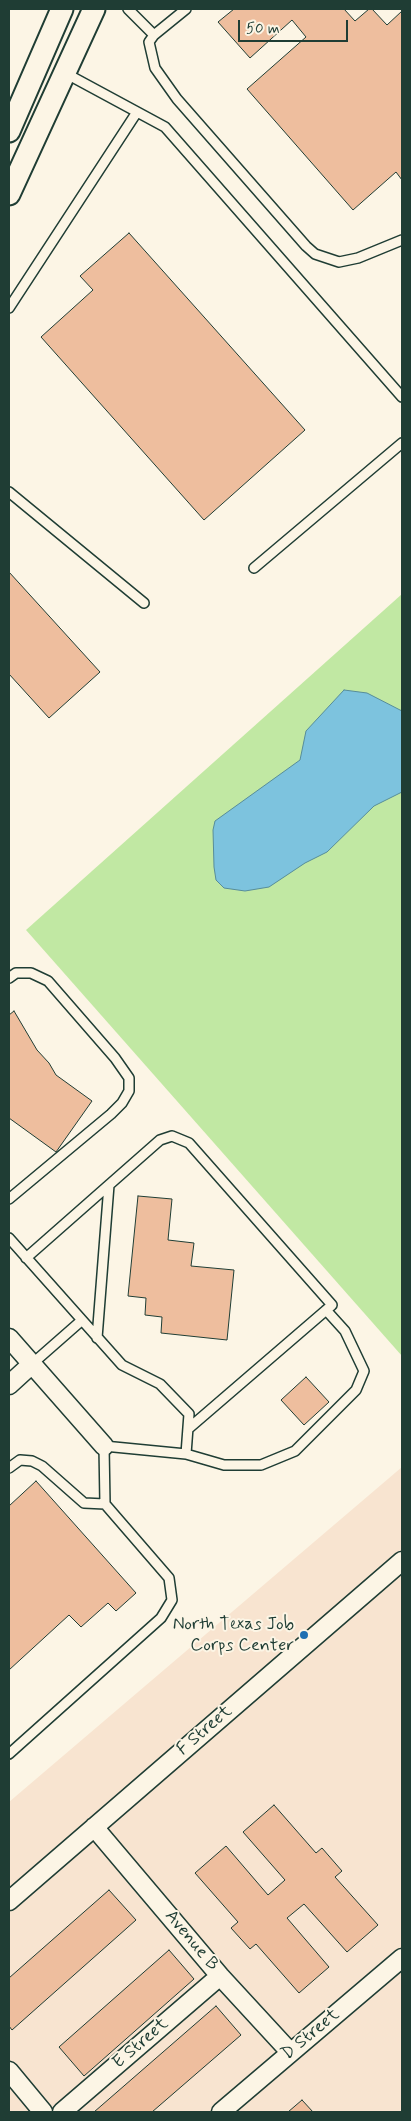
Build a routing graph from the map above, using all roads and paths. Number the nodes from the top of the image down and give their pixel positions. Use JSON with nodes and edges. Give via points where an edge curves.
{"nodes":[{"id":1,"x":62,"y":9,"type":"edge"},
{"id":2,"x":94,"y":9,"type":"edge"},
{"id":3,"x":128,"y":9,"type":"edge"},
{"id":4,"x":186,"y":9,"type":"edge"},
{"id":5,"x":176,"y":12,"type":"edge"},
{"id":6,"x":154,"y":35,"type":"junction"},
{"id":7,"x":64,"y":73,"type":"junction"},
{"id":8,"x":137,"y":112,"type":"junction"},
{"id":9,"x":9,"y":131,"type":"edge"},
{"id":10,"x":9,"y":194,"type":"edge"},
{"id":11,"x":402,"y":240,"type":"edge"},
{"id":12,"x":9,"y":308,"type":"edge"},
{"id":13,"x":402,"y":397,"type":"edge"},
{"id":14,"x":402,"y":443,"type":"edge"},
{"id":15,"x":9,"y":492,"type":"edge"},
{"id":16,"x":254,"y":568,"type":"dead end"},
{"id":17,"x":144,"y":603,"type":"dead end"},
{"id":18,"x":9,"y":978,"type":"edge"},
{"id":19,"x":109,"y":1185,"type":"junction"},
{"id":20,"x":9,"y":1199,"type":"edge"},
{"id":21,"x":9,"y":1238,"type":"edge"},
{"id":22,"x":26,"y":1258,"type":"junction"},
{"id":23,"x":326,"y":1310,"type":"junction"},
{"id":24,"x":81,"y":1321,"type":"junction"},
{"id":25,"x":9,"y":1338,"type":"edge"},
{"id":26,"x":97,"y":1338,"type":"junction"},
{"id":27,"x":32,"y":1364,"type":"junction"},
{"id":28,"x":9,"y":1385,"type":"edge"},
{"id":29,"x":188,"y":1429,"type":"junction"},
{"id":30,"x":104,"y":1446,"type":"junction"},
{"id":31,"x":186,"y":1454,"type":"junction"},
{"id":32,"x":9,"y":1468,"type":"edge"},
{"id":33,"x":105,"y":1504,"type":"junction"},
{"id":34,"x":402,"y":1561,"type":"edge"},
{"id":35,"x":9,"y":1754,"type":"edge"},
{"id":36,"x":94,"y":1827,"type":"junction"},
{"id":37,"x":9,"y":1901,"type":"edge"},
{"id":38,"x":402,"y":1958,"type":"edge"},
{"id":39,"x":220,"y":1976,"type":"junction"},
{"id":40,"x":290,"y":2052,"type":"junction"},
{"id":41,"x":9,"y":2071,"type":"edge"},
{"id":42,"x":43,"y":2112,"type":"edge"},
{"id":43,"x":62,"y":2112,"type":"edge"},
{"id":44,"x":221,"y":2112,"type":"edge"}],
"edges":[{"from":1,"to":9,"type":"street"},
{"from":2,"to":7,"type":"street"},
{"from":3,"to":6,"type":"lane"},
{"from":4,"to":5,"type":"lane"},
{"from":5,"to":6,"type":"lane"},
{"from":6,"to":11,"type":"lane","via":[[149,42],[154,68],[177,99],[315,254],[339,262]]},
{"from":7,"to":8,"type":"lane"},
{"from":7,"to":10,"type":"street"},
{"from":8,"to":12,"type":"lane"},
{"from":8,"to":13,"type":"lane","via":[[164,127]]},
{"from":14,"to":16,"type":"lane"},
{"from":15,"to":17,"type":"lane"},
{"from":18,"to":20,"type":"lane","via":[[16,973],[31,972],[48,981],[129,1078],[129,1091],[122,1103]]},
{"from":19,"to":22,"type":"lane"},
{"from":19,"to":23,"type":"lane","via":[[160,1140],[172,1136],[189,1143],[332,1305]]},
{"from":19,"to":26,"type":"lane"},
{"from":21,"to":22,"type":"lane"},
{"from":22,"to":24,"type":"lane"},
{"from":23,"to":29,"type":"lane"},
{"from":23,"to":31,"type":"lane","via":[[345,1331],[364,1371],[356,1390],[295,1451],[260,1465],[224,1465]]},
{"from":24,"to":26,"type":"lane"},
{"from":24,"to":27,"type":"lane"},
{"from":25,"to":27,"type":"street"},
{"from":26,"to":29,"type":"lane","via":[[122,1365],[160,1384],[189,1414]]},
{"from":27,"to":28,"type":"street"},
{"from":27,"to":30,"type":"street"},
{"from":29,"to":31,"type":"lane"},
{"from":30,"to":31,"type":"lane"},
{"from":30,"to":33,"type":"lane"},
{"from":32,"to":33,"type":"lane","via":[[20,1460],[32,1461],[84,1503]]},
{"from":33,"to":35,"type":"lane","via":[[169,1578],[172,1600],[161,1618]]},
{"from":34,"to":36,"type":"street","name":"F Street"},
{"from":36,"to":37,"type":"street","name":"F Street"},
{"from":36,"to":39,"type":"street","name":"Avenue B"},
{"from":38,"to":40,"type":"street","name":"D Street"},
{"from":39,"to":40,"type":"street","name":"Avenue B"},
{"from":39,"to":43,"type":"street","name":"E Street"},
{"from":40,"to":44,"type":"street","name":"D Street"},
{"from":41,"to":42,"type":"street"}]}
